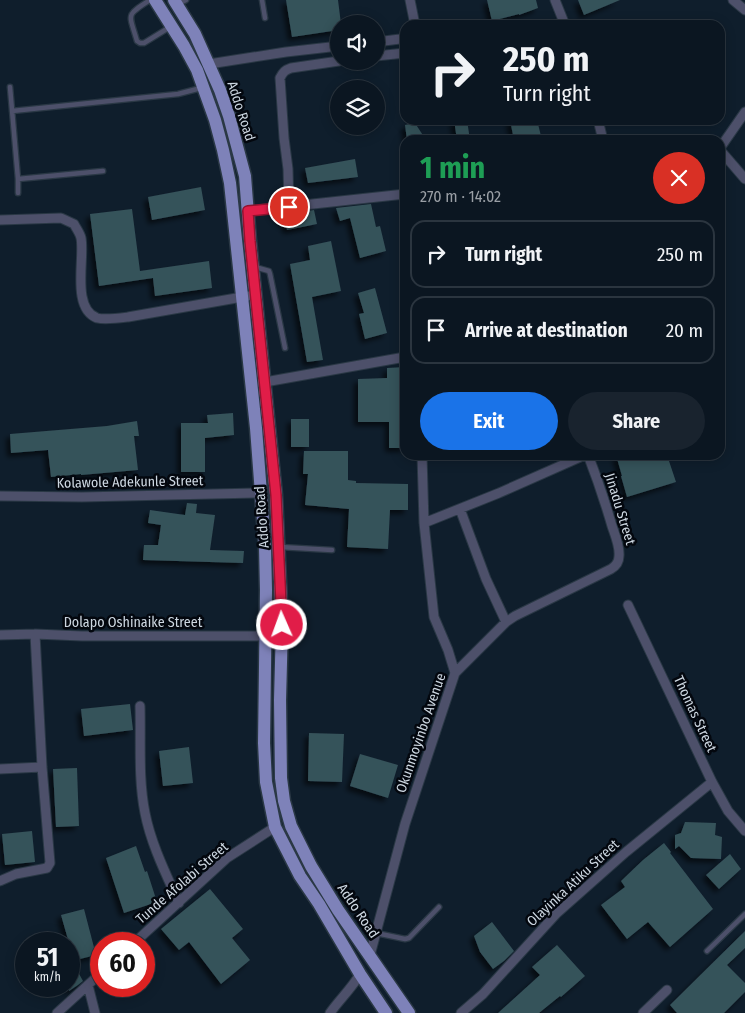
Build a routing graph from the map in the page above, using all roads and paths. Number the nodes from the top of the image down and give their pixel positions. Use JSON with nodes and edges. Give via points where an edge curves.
{"nodes":[{"id":1,"x":150,"y":0,"type":"edge"},
{"id":2,"x":155,"y":0,"type":"edge"},
{"id":3,"x":262,"y":0,"type":"edge"},
{"id":4,"x":410,"y":0,"type":"edge"},
{"id":5,"x":555,"y":0,"type":"edge"},
{"id":6,"x":733,"y":0,"type":"edge"},
{"id":7,"x":179,"y":1,"type":"edge"},
{"id":8,"x":745,"y":10,"type":"edge"},
{"id":9,"x":266,"y":18,"type":"dead end"},
{"id":10,"x":414,"y":20,"type":"edge"},
{"id":11,"x":563,"y":20,"type":"edge"},
{"id":12,"x":172,"y":26,"type":"junction"},
{"id":13,"x":400,"y":39,"type":"edge"},
{"id":14,"x":385,"y":41,"type":"edge"},
{"id":15,"x":330,"y":47,"type":"edge"},
{"id":16,"x":400,"y":54,"type":"edge"},
{"id":17,"x":385,"y":55,"type":"edge"},
{"id":18,"x":330,"y":62,"type":"edge"},
{"id":19,"x":209,"y":64,"type":"junction"},
{"id":20,"x":10,"y":87,"type":"dead end"},
{"id":21,"x":204,"y":88,"type":"junction"},
{"id":22,"x":12,"y":111,"type":"junction"},
{"id":23,"x":745,"y":112,"type":"edge"},
{"id":24,"x":725,"y":142,"type":"edge"},
{"id":25,"x":725,"y":155,"type":"edge"},
{"id":26,"x":103,"y":171,"type":"dead end"},
{"id":27,"x":745,"y":179,"type":"edge"},
{"id":28,"x":18,"y":180,"type":"junction"},
{"id":29,"x":18,"y":193,"type":"dead end"},
{"id":30,"x":400,"y":195,"type":"edge"},
{"id":31,"x":289,"y":207,"type":"junction"},
{"id":32,"x":248,"y":211,"type":"junction"},
{"id":33,"x":0,"y":220,"type":"edge"},
{"id":34,"x":253,"y":267,"type":"junction"},
{"id":35,"x":256,"y":295,"type":"junction"},
{"id":36,"x":242,"y":297,"type":"junction"},
{"id":37,"x":285,"y":348,"type":"dead end"},
{"id":38,"x":400,"y":358,"type":"edge"},
{"id":39,"x":265,"y":382,"type":"junction"},
{"id":40,"x":422,"y":460,"type":"edge"},
{"id":41,"x":574,"y":460,"type":"edge"},
{"id":42,"x":588,"y":460,"type":"edge"},
{"id":43,"x":260,"y":493,"type":"junction"},
{"id":44,"x":0,"y":496,"type":"edge"},
{"id":45,"x":460,"y":509,"type":"junction"},
{"id":46,"x":424,"y":523,"type":"junction"},
{"id":47,"x":279,"y":547,"type":"junction"},
{"id":48,"x":332,"y":550,"type":"dead end"},
{"id":49,"x":611,"y":569,"type":"joint"},
{"id":50,"x":628,"y":605,"type":"dead end"},
{"id":51,"x":506,"y":622,"type":"junction"},
{"id":52,"x":35,"y":634,"type":"junction"},
{"id":53,"x":0,"y":635,"type":"edge"},
{"id":54,"x":266,"y":636,"type":"junction"},
{"id":55,"x":455,"y":673,"type":"junction"},
{"id":56,"x":140,"y":706,"type":"dead end"},
{"id":57,"x":42,"y":767,"type":"junction"},
{"id":58,"x":0,"y":769,"type":"edge"},
{"id":59,"x":712,"y":782,"type":"junction"},
{"id":60,"x":274,"y":826,"type":"junction"},
{"id":61,"x":745,"y":831,"type":"edge"},
{"id":62,"x":0,"y":881,"type":"edge"},
{"id":63,"x":178,"y":903,"type":"junction"},
{"id":64,"x":439,"y":907,"type":"dead end"},
{"id":65,"x":745,"y":914,"type":"edge"},
{"id":66,"x":147,"y":932,"type":"edge"},
{"id":67,"x":376,"y":933,"type":"junction"},
{"id":68,"x":707,"y":951,"type":"dead end"},
{"id":69,"x":370,"y":955,"type":"junction"},
{"id":70,"x":360,"y":974,"type":"junction"},
{"id":71,"x":88,"y":985,"type":"joint"},
{"id":72,"x":667,"y":990,"type":"dead end"},
{"id":73,"x":58,"y":1013,"type":"edge"},
{"id":74,"x":95,"y":1013,"type":"edge"},
{"id":75,"x":330,"y":1013,"type":"edge"},
{"id":76,"x":386,"y":1013,"type":"edge"},
{"id":77,"x":409,"y":1013,"type":"edge"},
{"id":78,"x":461,"y":1013,"type":"edge"},
{"id":79,"x":643,"y":1013,"type":"edge"}],
"edges":[{"from":1,"to":12,"type":"lane","via":[[131,14],[136,41],[144,43]]},
{"from":2,"to":12,"type":"main road","name":"Addo Road"},
{"from":3,"to":9,"type":"lane"},
{"from":4,"to":10,"type":"street"},
{"from":5,"to":11,"type":"street"},
{"from":6,"to":8,"type":"street"},
{"from":7,"to":19,"type":"main road","name":"Addo Road"},
{"from":12,"to":21,"type":"main road","name":"Addo Road"},
{"from":13,"to":14,"type":"street"},
{"from":15,"to":19,"type":"street"},
{"from":16,"to":17,"type":"street"},
{"from":18,"to":31,"type":"street","via":[[286,69],[280,78]]},
{"from":19,"to":32,"type":"main road","name":"Addo Road","via":[[220,90],[245,176]]},
{"from":20,"to":22,"type":"lane"},
{"from":21,"to":22,"type":"lane","via":[[178,94]]},
{"from":21,"to":36,"type":"main road","name":"Addo Road","via":[[224,150]]},
{"from":22,"to":28,"type":"lane"},
{"from":23,"to":24,"type":"street"},
{"from":25,"to":27,"type":"street"},
{"from":26,"to":28,"type":"lane"},
{"from":28,"to":29,"type":"lane"},
{"from":30,"to":31,"type":"street"},
{"from":31,"to":32,"type":"street"},
{"from":32,"to":34,"type":"main road","name":"Addo Road"},
{"from":33,"to":36,"type":"street","via":[[61,218],[74,224],[81,237],[83,303],[97,318],[128,317]]},
{"from":34,"to":35,"type":"main road","name":"Addo Road"},
{"from":34,"to":37,"type":"lane","via":[[269,271]]},
{"from":35,"to":36,"type":"street"},
{"from":35,"to":39,"type":"main road","name":"Addo Road"},
{"from":36,"to":43,"type":"main road","name":"Addo Road"},
{"from":38,"to":39,"type":"street"},
{"from":39,"to":47,"type":"main road","name":"Addo Road"},
{"from":40,"to":46,"type":"street"},
{"from":41,"to":45,"type":"street"},
{"from":42,"to":49,"type":"street","name":"Jinadu Street","via":[[617,540],[618,561]]},
{"from":43,"to":44,"type":"street","name":"Kolawole Adekunle Street"},
{"from":43,"to":54,"type":"main road","name":"Addo Road","via":[[265,547]]},
{"from":45,"to":46,"type":"street"},
{"from":45,"to":51,"type":"street"},
{"from":46,"to":55,"type":"street","via":[[434,617]]},
{"from":47,"to":48,"type":"lane"},
{"from":47,"to":69,"type":"main road","name":"Addo Road","via":[[284,802],[291,826],[311,866]]},
{"from":49,"to":51,"type":"street","name":"Okunmoyinbo Avenue"},
{"from":50,"to":59,"type":"street","name":"Thomas Street"},
{"from":51,"to":55,"type":"street","name":"Okunmoyinbo Avenue"},
{"from":52,"to":53,"type":"street","name":"Dolapo Oshinaike Street"},
{"from":52,"to":54,"type":"street","name":"Dolapo Oshinaike Street"},
{"from":52,"to":57,"type":"street"},
{"from":54,"to":60,"type":"main road","name":"Addo Road","via":[[264,743],[266,782]]},
{"from":55,"to":67,"type":"street","name":"Okunmoyinbo Avenue","via":[[404,824]]},
{"from":56,"to":63,"type":"street","via":[[141,786],[145,815]]},
{"from":57,"to":58,"type":"street"},
{"from":57,"to":62,"type":"street","via":[[50,863],[47,868]]},
{"from":59,"to":61,"type":"street","name":"Thomas Street","via":[[728,811]]},
{"from":59,"to":78,"type":"street","name":"Olayinka Atiku Street","via":[[556,914],[483,994]]},
{"from":60,"to":63,"type":"street","name":"Tunde Afolabi Street","via":[[227,858]]},
{"from":60,"to":70,"type":"main road","name":"Addo Road","via":[[300,876]]},
{"from":63,"to":66,"type":"street","name":"Tunde Afolabi Street"},
{"from":64,"to":67,"type":"lane","via":[[408,938]]},
{"from":65,"to":68,"type":"lane"},
{"from":67,"to":69,"type":"street","name":"Okunmoyinbo Avenue"},
{"from":69,"to":77,"type":"main road","name":"Addo Road"},
{"from":70,"to":75,"type":"street"},
{"from":70,"to":76,"type":"main road","name":"Addo Road"},
{"from":71,"to":73,"type":"street"},
{"from":71,"to":74,"type":"street"},
{"from":72,"to":79,"type":"street"}]}
